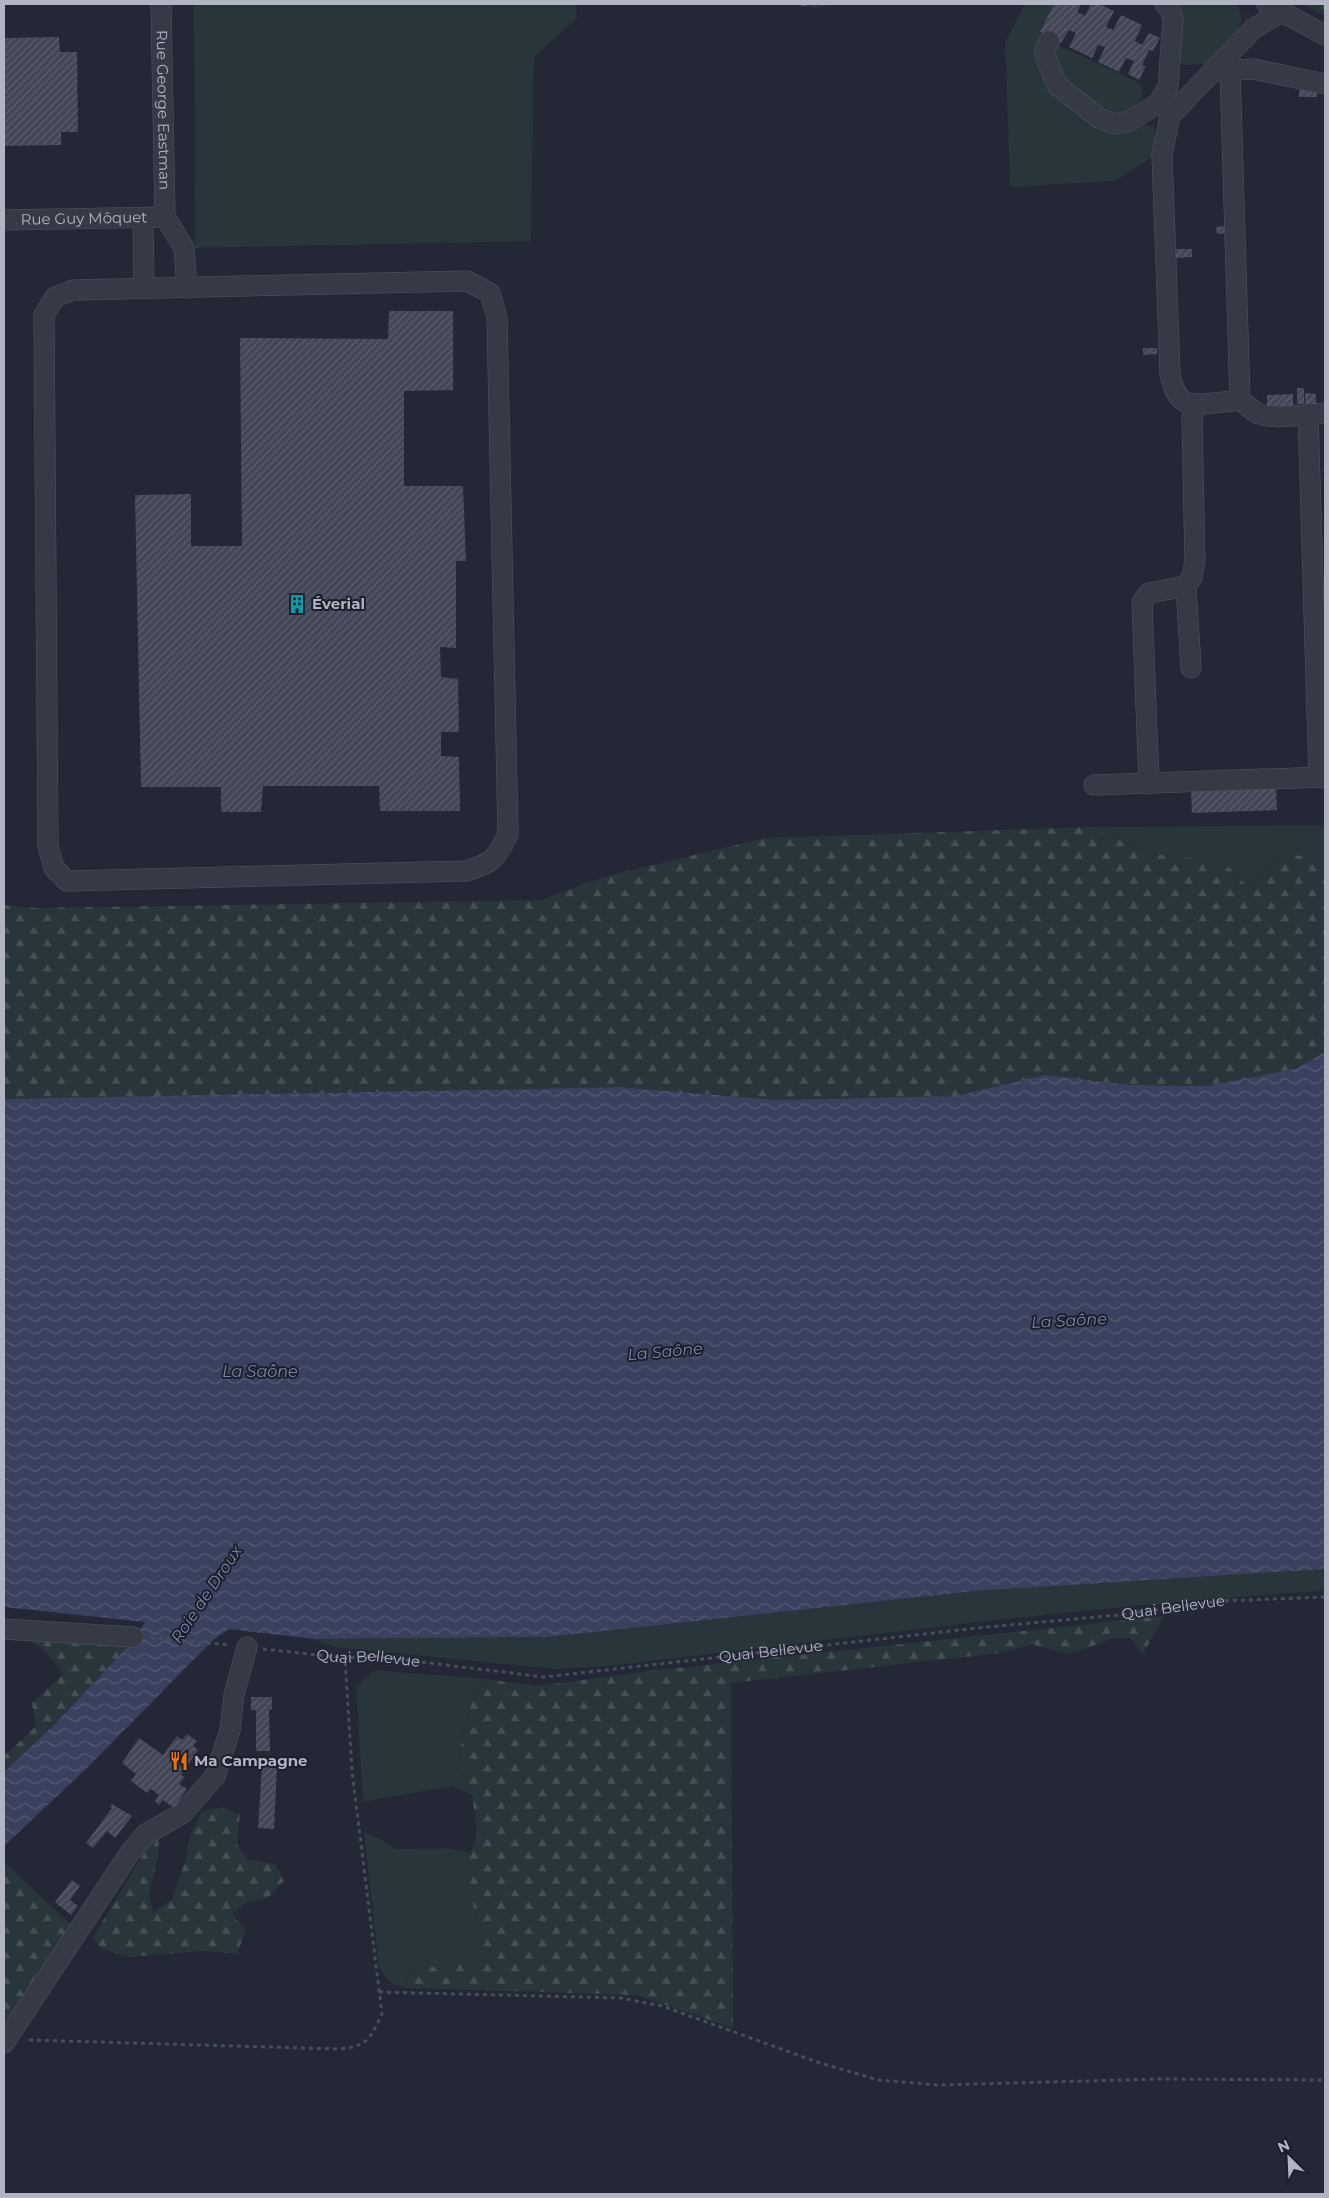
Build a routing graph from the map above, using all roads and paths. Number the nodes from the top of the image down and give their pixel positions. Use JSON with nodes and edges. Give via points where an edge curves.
{"nodes":[{"id":1,"x":161,"y":4,"type":"edge"},
{"id":2,"x":1165,"y":4,"type":"edge"},
{"id":3,"x":1274,"y":8,"type":"edge"},
{"id":4,"x":1325,"y":35,"type":"edge"},
{"id":5,"x":1049,"y":41,"type":"dead end"},
{"id":6,"x":1221,"y":68,"type":"junction"},
{"id":7,"x":1325,"y":84,"type":"edge"},
{"id":8,"x":1164,"y":110,"type":"junction"},
{"id":9,"x":143,"y":218,"type":"junction"},
{"id":10,"x":165,"y":218,"type":"junction"},
{"id":11,"x":4,"y":220,"type":"edge"},
{"id":12,"x":187,"y":288,"type":"junction"},
{"id":13,"x":144,"y":289,"type":"junction"},
{"id":14,"x":1240,"y":401,"type":"junction"},
{"id":15,"x":1195,"y":406,"type":"junction"},
{"id":16,"x":1316,"y":414,"type":"edge"},
{"id":17,"x":1186,"y":586,"type":"junction"},
{"id":18,"x":1191,"y":668,"type":"dead end"},
{"id":19,"x":1322,"y":777,"type":"edge"},
{"id":20,"x":1149,"y":784,"type":"junction"},
{"id":21,"x":1094,"y":785,"type":"dead end"},
{"id":22,"x":1325,"y":1597,"type":"edge"},
{"id":23,"x":4,"y":1629,"type":"edge"},
{"id":24,"x":133,"y":1637,"type":"joint"},
{"id":25,"x":247,"y":1648,"type":"junction"},
{"id":26,"x":345,"y":1658,"type":"junction"},
{"id":27,"x":379,"y":1992,"type":"junction"},
{"id":28,"x":12,"y":2041,"type":"edge"},
{"id":29,"x":1325,"y":2080,"type":"edge"}],
"edges":[{"from":1,"to":10,"type":"street","name":"Rue George Eastman"},
{"from":2,"to":8,"type":"street","via":[[1173,20]]},
{"from":3,"to":4,"type":"street"},
{"from":3,"to":6,"type":"street","via":[[1252,29]]},
{"from":5,"to":8,"type":"street","via":[[1046,58],[1057,85],[1099,118],[1115,124]]},
{"from":6,"to":7,"type":"street","via":[[1253,69]]},
{"from":6,"to":8,"type":"street"},
{"from":6,"to":14,"type":"street"},
{"from":8,"to":15,"type":"street","via":[[1162,155],[1170,373],[1178,398]]},
{"from":9,"to":10,"type":"street","name":"Rue Guy Môquet"},
{"from":9,"to":11,"type":"street","name":"Rue Guy Môquet"},
{"from":9,"to":13,"type":"street"},
{"from":10,"to":12,"type":"street","via":[[184,248]]},
{"from":12,"to":13,"type":"street"},
{"from":12,"to":13,"type":"street","via":[[467,281],[490,294],[497,318],[508,834],[498,855],[485,865],[466,871],[67,881],[54,868],[48,846],[44,315],[55,297],[73,290]]},
{"from":14,"to":15,"type":"street"},
{"from":14,"to":16,"type":"street","via":[[1264,415]]},
{"from":15,"to":17,"type":"street","via":[[1192,419],[1195,562]]},
{"from":16,"to":19,"type":"street"},
{"from":17,"to":18,"type":"street"},
{"from":17,"to":20,"type":"street","via":[[1149,594],[1142,602]]},
{"from":19,"to":20,"type":"street"},
{"from":20,"to":21,"type":"street"},
{"from":22,"to":26,"type":"path","name":"Quai Bellevue","via":[[1220,1602],[544,1677],[373,1656]]},
{"from":23,"to":24,"type":"street"},
{"from":24,"to":25,"type":"path","name":"Quai Bellevue"},
{"from":25,"to":26,"type":"path","name":"Quai Bellevue"},
{"from":25,"to":28,"type":"street","via":[[239,1671],[230,1730],[215,1776],[183,1813],[146,1834],[129,1854]]},
{"from":26,"to":27,"type":"path","via":[[352,1771]]},
{"from":27,"to":28,"type":"path","via":[[382,2014],[373,2034],[364,2044],[350,2048]]},
{"from":27,"to":29,"type":"path","via":[[621,1998],[662,2006],[820,2063],[878,2080],[939,2085],[1160,2079]]}]}
